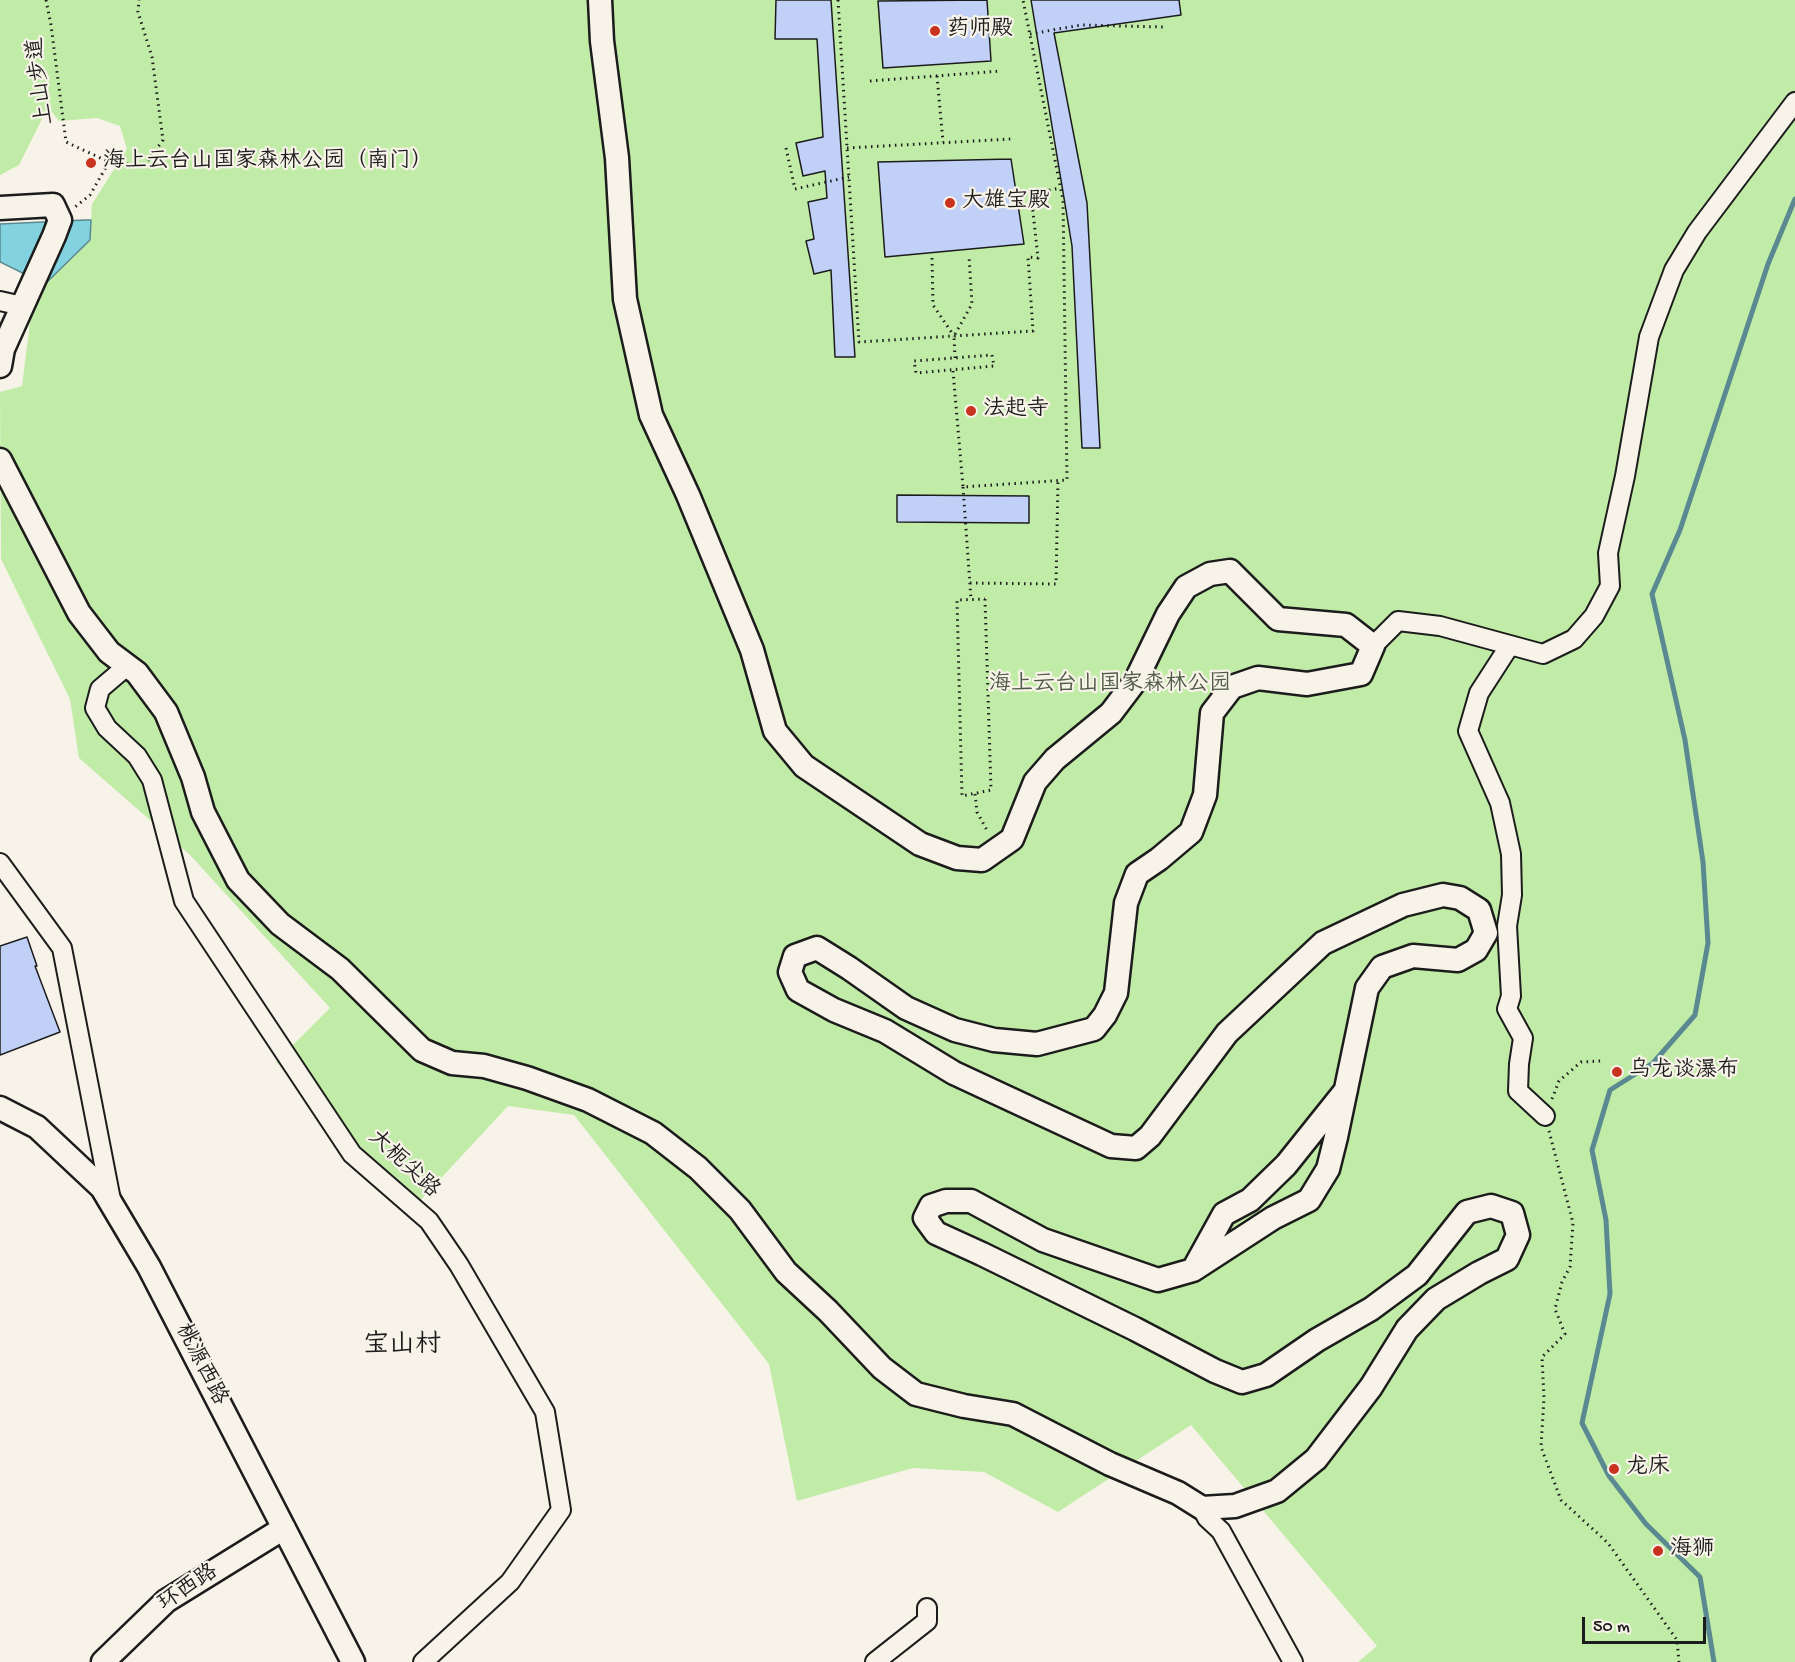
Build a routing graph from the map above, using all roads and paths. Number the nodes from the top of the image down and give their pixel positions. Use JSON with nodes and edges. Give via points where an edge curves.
{"nodes":[{"id":1,"x":46,"y":0,"type":"edge"},
{"id":2,"x":140,"y":0,"type":"edge"},
{"id":3,"x":600,"y":0,"type":"edge"},
{"id":4,"x":838,"y":0,"type":"edge"},
{"id":5,"x":1023,"y":0,"type":"edge"},
{"id":6,"x":1164,"y":27,"type":"dead end"},
{"id":7,"x":1030,"y":34,"type":"junction"},
{"id":8,"x":1001,"y":71,"type":"dead end"},
{"id":9,"x":938,"y":76,"type":"junction"},
{"id":10,"x":870,"y":81,"type":"dead end"},
{"id":11,"x":1795,"y":102,"type":"edge"},
{"id":12,"x":1011,"y":139,"type":"dead end"},
{"id":13,"x":943,"y":142,"type":"junction"},
{"id":14,"x":786,"y":147,"type":"dead end"},
{"id":15,"x":847,"y":148,"type":"junction"},
{"id":16,"x":109,"y":162,"type":"junction"},
{"id":17,"x":849,"y":177,"type":"junction"},
{"id":18,"x":1060,"y":188,"type":"junction"},
{"id":19,"x":0,"y":208,"type":"edge"},
{"id":20,"x":60,"y":220,"type":"junction"},
{"id":21,"x":969,"y":256,"type":"dead end"},
{"id":22,"x":932,"y":258,"type":"dead end"},
{"id":23,"x":11,"y":304,"type":"edge"},
{"id":24,"x":954,"y":336,"type":"junction"},
{"id":25,"x":955,"y":357,"type":"junction"},
{"id":26,"x":0,"y":366,"type":"edge"},
{"id":27,"x":952,"y":372,"type":"junction"},
{"id":28,"x":0,"y":460,"type":"edge"},
{"id":29,"x":1058,"y":480,"type":"junction"},
{"id":30,"x":963,"y":488,"type":"junction"},
{"id":31,"x":970,"y":583,"type":"junction"},
{"id":32,"x":971,"y":599,"type":"junction"},
{"id":33,"x":1510,"y":645,"type":"junction"},
{"id":34,"x":1373,"y":646,"type":"junction"},
{"id":35,"x":127,"y":666,"type":"junction"},
{"id":36,"x":975,"y":794,"type":"junction"},
{"id":37,"x":998,"y":849,"type":"junction"},
{"id":38,"x":0,"y":863,"type":"edge"},
{"id":39,"x":1601,"y":1061,"type":"dead end"},
{"id":40,"x":1346,"y":1090,"type":"junction"},
{"id":41,"x":0,"y":1108,"type":"edge"},
{"id":42,"x":1545,"y":1116,"type":"junction"},
{"id":43,"x":112,"y":1205,"type":"junction"},
{"id":44,"x":1193,"y":1270,"type":"junction"},
{"id":45,"x":1202,"y":1508,"type":"junction"},
{"id":46,"x":284,"y":1528,"type":"junction"},
{"id":47,"x":927,"y":1608,"type":"dead end"},
{"id":48,"x":103,"y":1662,"type":"edge"},
{"id":49,"x":352,"y":1662,"type":"edge"},
{"id":50,"x":423,"y":1662,"type":"edge"},
{"id":51,"x":875,"y":1662,"type":"edge"},
{"id":52,"x":1293,"y":1662,"type":"edge"},
{"id":53,"x":1679,"y":1662,"type":"edge"}],
"edges":[{"from":1,"to":16,"type":"path","name":"上山步道","via":[[66,142]]},
{"from":2,"to":16,"type":"path","via":[[138,12],[152,57],[163,140],[144,166]]},
{"from":3,"to":37,"type":"street","via":[[617,158],[625,298],[651,415],[752,650],[775,731],[804,766],[920,844],[957,858],[982,860]]},
{"from":4,"to":15,"type":"path"},
{"from":5,"to":7,"type":"path"},
{"from":6,"to":7,"type":"path","via":[[1081,25]]},
{"from":7,"to":18,"type":"path"},
{"from":8,"to":9,"type":"path"},
{"from":9,"to":10,"type":"path"},
{"from":9,"to":13,"type":"path"},
{"from":11,"to":33,"type":"street","via":[[1697,232],[1674,270],[1649,337],[1608,553],[1610,586],[1605,596],[1574,639],[1543,654]]},
{"from":12,"to":13,"type":"path"},
{"from":13,"to":15,"type":"path"},
{"from":14,"to":17,"type":"path","via":[[795,189]]},
{"from":15,"to":17,"type":"path"},
{"from":16,"to":20,"type":"path","via":[[90,195]]},
{"from":17,"to":24,"type":"path","via":[[859,342]]},
{"from":18,"to":24,"type":"path","via":[[1031,194],[1038,258],[1028,257],[1033,331]]},
{"from":18,"to":29,"type":"path","via":[[1067,480]]},
{"from":19,"to":20,"type":"street","via":[[53,205]]},
{"from":20,"to":23,"type":"street","via":[[31,285]]},
{"from":21,"to":24,"type":"path","via":[[972,304]]},
{"from":22,"to":24,"type":"path","via":[[933,304]]},
{"from":23,"to":26,"type":"street"},
{"from":24,"to":25,"type":"path"},
{"from":25,"to":27,"type":"path","via":[[914,361],[916,373]]},
{"from":25,"to":27,"type":"path","via":[[992,355],[994,366]]},
{"from":27,"to":30,"type":"path"},
{"from":28,"to":35,"type":"street","via":[[79,613],[108,652]]},
{"from":29,"to":30,"type":"path"},
{"from":29,"to":31,"type":"path","via":[[1056,584]]},
{"from":30,"to":31,"type":"path"},
{"from":31,"to":32,"type":"path"},
{"from":32,"to":36,"type":"path","via":[[985,599],[991,790]]},
{"from":32,"to":36,"type":"path","via":[[957,600],[962,795]]},
{"from":33,"to":34,"type":"street","via":[[1440,626],[1398,621]]},
{"from":33,"to":42,"type":"street","via":[[1479,693],[1468,731],[1500,803],[1511,854],[1512,895],[1506,926],[1511,996],[1507,1009],[1523,1038],[1518,1091]]},
{"from":34,"to":37,"type":"street","via":[[1346,626],[1278,619],[1230,571],[1210,574],[1186,587],[1168,614],[1136,680],[1111,713],[1055,759],[1035,782],[1012,839]]},
{"from":34,"to":40,"type":"street","via":[[1361,674],[1307,684],[1258,678],[1232,687],[1212,713],[1205,795],[1191,832],[1137,874],[1125,903],[1116,993],[1094,1029],[1037,1044],[994,1040],[955,1030],[906,1008],[817,948],[795,956],[790,972],[798,990],[885,1031],[954,1074],[1111,1146],[1136,1148],[1150,1136],[1227,1033],[1323,942],[1403,905],[1443,895],[1460,898],[1479,910],[1486,933],[1476,950],[1458,960],[1413,956],[1382,967],[1368,988]]},
{"from":35,"to":45,"type":"street","via":[[165,712],[193,777],[202,812],[238,880],[280,924],[340,969],[422,1050],[453,1063],[484,1066],[527,1078],[588,1100],[653,1133],[698,1168],[740,1210],[786,1272],[882,1368],[916,1394],[1013,1414]]},
{"from":35,"to":50,"type":"street","name":"大枙尖路","via":[[100,689],[95,708],[107,728],[137,756],[153,780],[184,901],[352,1154],[429,1221],[545,1412],[561,1510],[510,1582]]},
{"from":36,"to":37,"type":"path","via":[[977,812]]},
{"from":38,"to":43,"type":"street","via":[[62,948]]},
{"from":39,"to":42,"type":"path","via":[[1581,1062],[1560,1081]]},
{"from":40,"to":44,"type":"street","via":[[1286,1165],[1250,1200],[1224,1214]]},
{"from":40,"to":44,"type":"street","via":[[1328,1169],[1309,1200],[1273,1218]]},
{"from":41,"to":43,"type":"street","name":"桃源西路","via":[[37,1127],[102,1188]]},
{"from":42,"to":53,"type":"path","via":[[1574,1222],[1570,1267],[1556,1309],[1565,1334],[1542,1357],[1541,1447],[1561,1500],[1608,1543],[1677,1640]]},
{"from":43,"to":46,"type":"street","name":"桃源西路","via":[[150,1267]]},
{"from":44,"to":45,"type":"street","via":[[1158,1280],[1043,1240],[971,1201],[939,1203],[931,1206],[925,1218],[936,1233],[1242,1382],[1266,1375],[1417,1275],[1467,1212],[1491,1206],[1512,1213],[1518,1235],[1507,1259],[1436,1299],[1407,1329],[1371,1387],[1316,1459],[1277,1491],[1235,1506]]},
{"from":45,"to":52,"type":"street","via":[[1221,1531]]},
{"from":46,"to":48,"type":"street","name":"环西路","via":[[166,1601]]},
{"from":46,"to":49,"type":"street","name":"桃源西路"},
{"from":47,"to":51,"type":"street","via":[[927,1621]]}]}
